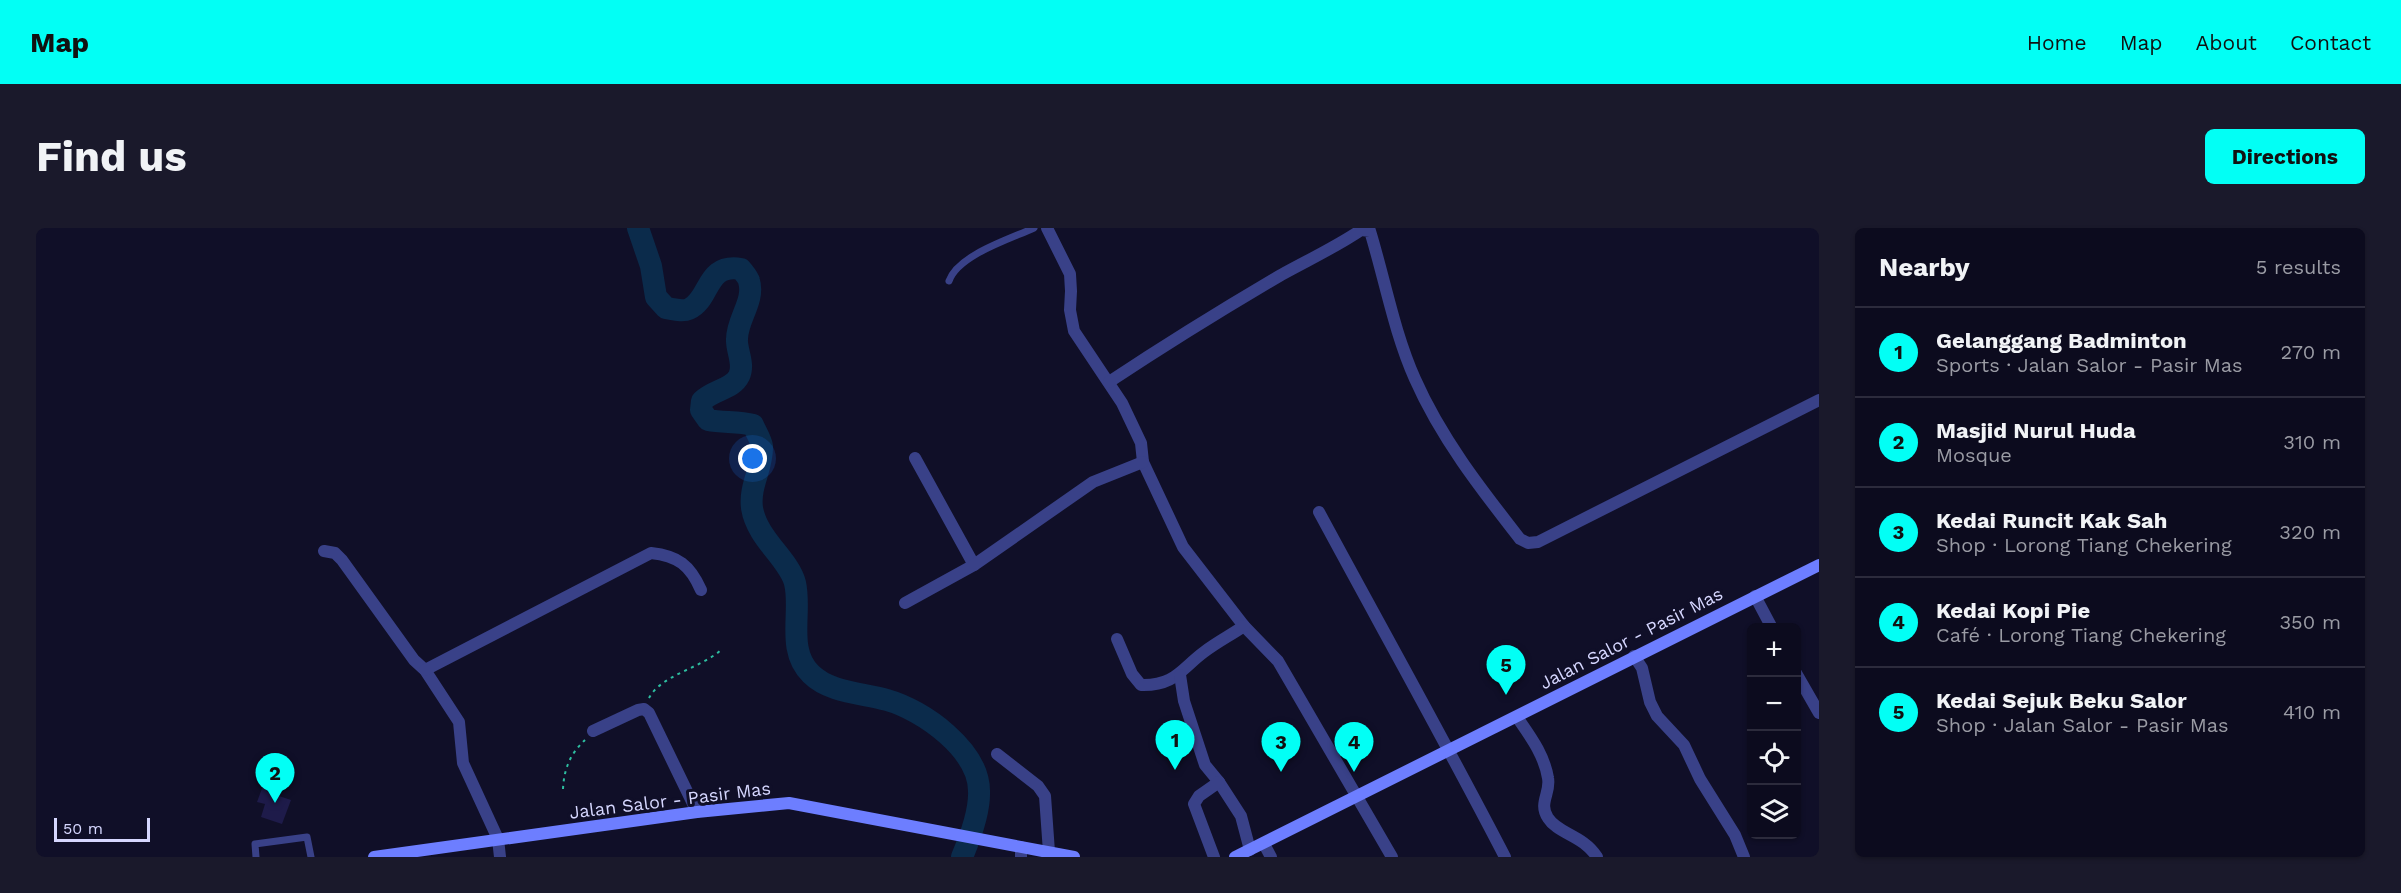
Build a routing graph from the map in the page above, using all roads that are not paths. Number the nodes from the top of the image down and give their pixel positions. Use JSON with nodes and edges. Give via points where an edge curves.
{"nodes":[{"id":1,"x":1035,"y":228,"type":"edge"},
{"id":2,"x":1047,"y":228,"type":"edge"},
{"id":3,"x":949,"y":281,"type":"dead end"},
{"id":4,"x":1109,"y":382,"type":"junction"},
{"id":5,"x":1819,"y":400,"type":"edge"},
{"id":6,"x":915,"y":458,"type":"dead end"},
{"id":7,"x":1143,"y":462,"type":"junction"},
{"id":8,"x":1319,"y":512,"type":"dead end"},
{"id":9,"x":324,"y":551,"type":"dead end"},
{"id":10,"x":974,"y":565,"type":"junction"},
{"id":11,"x":1819,"y":565,"type":"edge"},
{"id":12,"x":701,"y":590,"type":"dead end"},
{"id":13,"x":1755,"y":596,"type":"junction"},
{"id":14,"x":905,"y":603,"type":"dead end"},
{"id":15,"x":1770,"y":623,"type":"edge"},
{"id":16,"x":1244,"y":626,"type":"junction"},
{"id":17,"x":1117,"y":639,"type":"dead end"},
{"id":18,"x":1634,"y":656,"type":"junction"},
{"id":19,"x":425,"y":670,"type":"junction"},
{"id":20,"x":1180,"y":675,"type":"junction"},
{"id":21,"x":1800,"y":677,"type":"edge"},
{"id":22,"x":1819,"y":713,"type":"edge"},
{"id":23,"x":1518,"y":717,"type":"junction"},
{"id":24,"x":593,"y":731,"type":"road end"},
{"id":25,"x":1449,"y":748,"type":"junction"},
{"id":26,"x":997,"y":754,"type":"dead end"},
{"id":27,"x":1219,"y":782,"type":"junction"},
{"id":28,"x":1357,"y":796,"type":"junction"},
{"id":29,"x":697,"y":812,"type":"junction"},
{"id":30,"x":498,"y":839,"type":"junction"},
{"id":31,"x":1264,"y":844,"type":"junction"},
{"id":32,"x":1250,"y":850,"type":"junction"},
{"id":33,"x":1021,"y":852,"type":"edge"},
{"id":34,"x":1048,"y":852,"type":"junction"},
{"id":35,"x":256,"y":857,"type":"edge"},
{"id":36,"x":311,"y":857,"type":"edge"},
{"id":37,"x":374,"y":857,"type":"edge"},
{"id":38,"x":500,"y":857,"type":"edge"},
{"id":39,"x":1074,"y":857,"type":"edge"},
{"id":40,"x":1214,"y":857,"type":"edge"},
{"id":41,"x":1235,"y":857,"type":"edge"},
{"id":42,"x":1271,"y":857,"type":"edge"},
{"id":43,"x":1392,"y":857,"type":"edge"},
{"id":44,"x":1505,"y":857,"type":"edge"},
{"id":45,"x":1598,"y":857,"type":"edge"},
{"id":46,"x":1744,"y":857,"type":"edge"}],
"edges":[{"from":1,"to":3,"type":"lane","via":[[967,259],[952,272]]},
{"from":2,"to":4,"type":"street","via":[[1070,274],[1074,331]]},
{"from":4,"to":5,"type":"street","via":[[1361,230],[1370,231],[1415,379],[1442,431],[1476,482],[1520,539],[1528,543],[1538,542]]},
{"from":4,"to":7,"type":"street","via":[[1141,443]]},
{"from":6,"to":10,"type":"street"},
{"from":7,"to":10,"type":"street","via":[[1093,482]]},
{"from":7,"to":16,"type":"street","via":[[1183,547]]},
{"from":8,"to":25,"type":"street"},
{"from":9,"to":19,"type":"street","via":[[342,560],[402,645]]},
{"from":10,"to":14,"type":"street"},
{"from":11,"to":13,"type":"main road","name":"Jalan Salor - Pasir Mas"},
{"from":12,"to":19,"type":"street","via":[[694,575],[681,562],[668,555],[651,554]]},
{"from":13,"to":15,"type":"street"},
{"from":13,"to":18,"type":"main road","name":"Jalan Salor - Pasir Mas"},
{"from":16,"to":20,"type":"street","via":[[1192,661]]},
{"from":16,"to":28,"type":"street","via":[[1278,661]]},
{"from":17,"to":20,"type":"street","via":[[1141,685]]},
{"from":18,"to":23,"type":"main road","name":"Jalan Salor - Pasir Mas"},
{"from":18,"to":46,"type":"street","via":[[1642,668],[1657,716],[1684,745]]},
{"from":19,"to":30,"type":"street","via":[[459,722],[463,763]]},
{"from":20,"to":27,"type":"street","via":[[1194,739],[1205,765]]},
{"from":21,"to":22,"type":"street"},
{"from":23,"to":25,"type":"main road","name":"Jalan Salor - Pasir Mas"},
{"from":23,"to":45,"type":"street","via":[[1541,754],[1549,780],[1543,804],[1548,818],[1587,843]]},
{"from":24,"to":29,"type":"street","via":[[644,709]]},
{"from":25,"to":28,"type":"main road","name":"Jalan Salor - Pasir Mas"},
{"from":25,"to":44,"type":"street"},
{"from":26,"to":34,"type":"street","via":[[1045,796]]},
{"from":27,"to":32,"type":"street","via":[[1241,816]]},
{"from":27,"to":40,"type":"street","via":[[1198,796],[1194,804]]},
{"from":28,"to":31,"type":"main road","name":"Jalan Salor - Pasir Mas"},
{"from":28,"to":43,"type":"street"},
{"from":29,"to":30,"type":"main road","name":"Jalan Salor - Pasir Mas"},
{"from":29,"to":33,"type":"main road","name":"Jalan Salor - Pasir Mas","via":[[789,803],[998,843]]},
{"from":30,"to":37,"type":"main road","name":"Jalan Salor - Pasir Mas"},
{"from":30,"to":38,"type":"street"},
{"from":31,"to":32,"type":"main road","name":"Jalan Salor - Pasir Mas"},
{"from":31,"to":42,"type":"street"},
{"from":32,"to":41,"type":"main road","name":"Jalan Salor - Pasir Mas"},
{"from":33,"to":34,"type":"main road","name":"Jalan Salor - Pasir Mas"},
{"from":34,"to":39,"type":"main road","name":"Jalan Salor - Pasir Mas"},
{"from":35,"to":36,"type":"lane","via":[[255,844],[307,837]]}]}
